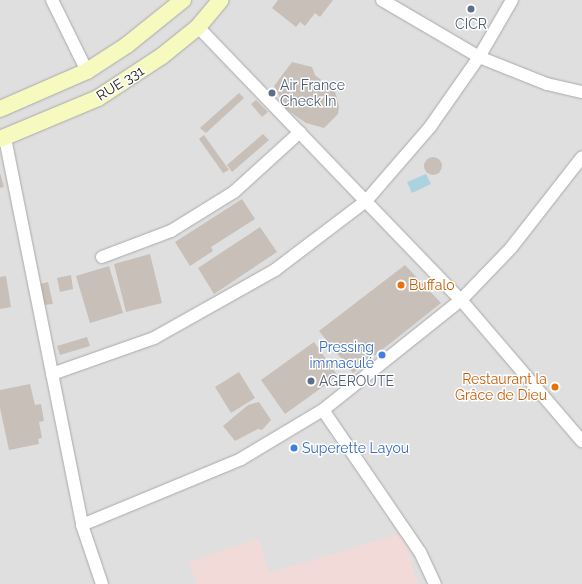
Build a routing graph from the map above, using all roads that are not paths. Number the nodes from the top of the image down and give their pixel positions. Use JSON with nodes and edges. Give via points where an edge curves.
{"nodes":[{"id":1,"x":52,"y":0,"type":"edge"},
{"id":2,"x":183,"y":0,"type":"edge"},
{"id":3,"x":221,"y":0,"type":"edge"},
{"id":4,"x":382,"y":0,"type":"edge"},
{"id":5,"x":512,"y":0,"type":"edge"},
{"id":6,"x":198,"y":27,"type":"junction"},
{"id":7,"x":479,"y":57,"type":"junction"},
{"id":8,"x":87,"y":71,"type":"junction"},
{"id":9,"x":582,"y":92,"type":"edge"},
{"id":10,"x":0,"y":109,"type":"edge"},
{"id":11,"x":300,"y":132,"type":"junction"},
{"id":12,"x":3,"y":138,"type":"edge"},
{"id":13,"x":582,"y":157,"type":"edge"},
{"id":14,"x":366,"y":201,"type":"junction"},
{"id":15,"x":102,"y":257,"type":"dead end"},
{"id":16,"x":461,"y":300,"type":"junction"},
{"id":17,"x":52,"y":374,"type":"junction"},
{"id":18,"x":323,"y":410,"type":"junction"},
{"id":19,"x":582,"y":440,"type":"edge"},
{"id":20,"x":82,"y":525,"type":"junction"},
{"id":21,"x":102,"y":584,"type":"edge"},
{"id":22,"x":435,"y":584,"type":"edge"}],
"edges":[{"from":1,"to":8,"type":"street"},
{"from":2,"to":8,"type":"street","name":"RUE 331","via":[[127,45]]},
{"from":3,"to":6,"type":"street","name":"RUE 331"},
{"from":4,"to":7,"type":"street"},
{"from":5,"to":7,"type":"street"},
{"from":6,"to":11,"type":"street"},
{"from":6,"to":12,"type":"street","name":"RUE 331","via":[[162,56],[98,98]]},
{"from":7,"to":9,"type":"street","via":[[547,84]]},
{"from":7,"to":14,"type":"street","via":[[430,127]]},
{"from":8,"to":10,"type":"street","name":"RUE 331"},
{"from":11,"to":14,"type":"street"},
{"from":11,"to":15,"type":"street","via":[[234,192],[171,231]]},
{"from":12,"to":17,"type":"street"},
{"from":13,"to":16,"type":"street","via":[[511,248]]},
{"from":14,"to":16,"type":"street"},
{"from":14,"to":17,"type":"street","via":[[275,270],[154,338]]},
{"from":16,"to":18,"type":"street"},
{"from":16,"to":19,"type":"street"},
{"from":17,"to":20,"type":"street"},
{"from":18,"to":20,"type":"street","via":[[241,458]]},
{"from":18,"to":22,"type":"street","via":[[420,552]]},
{"from":20,"to":21,"type":"street"}]}
